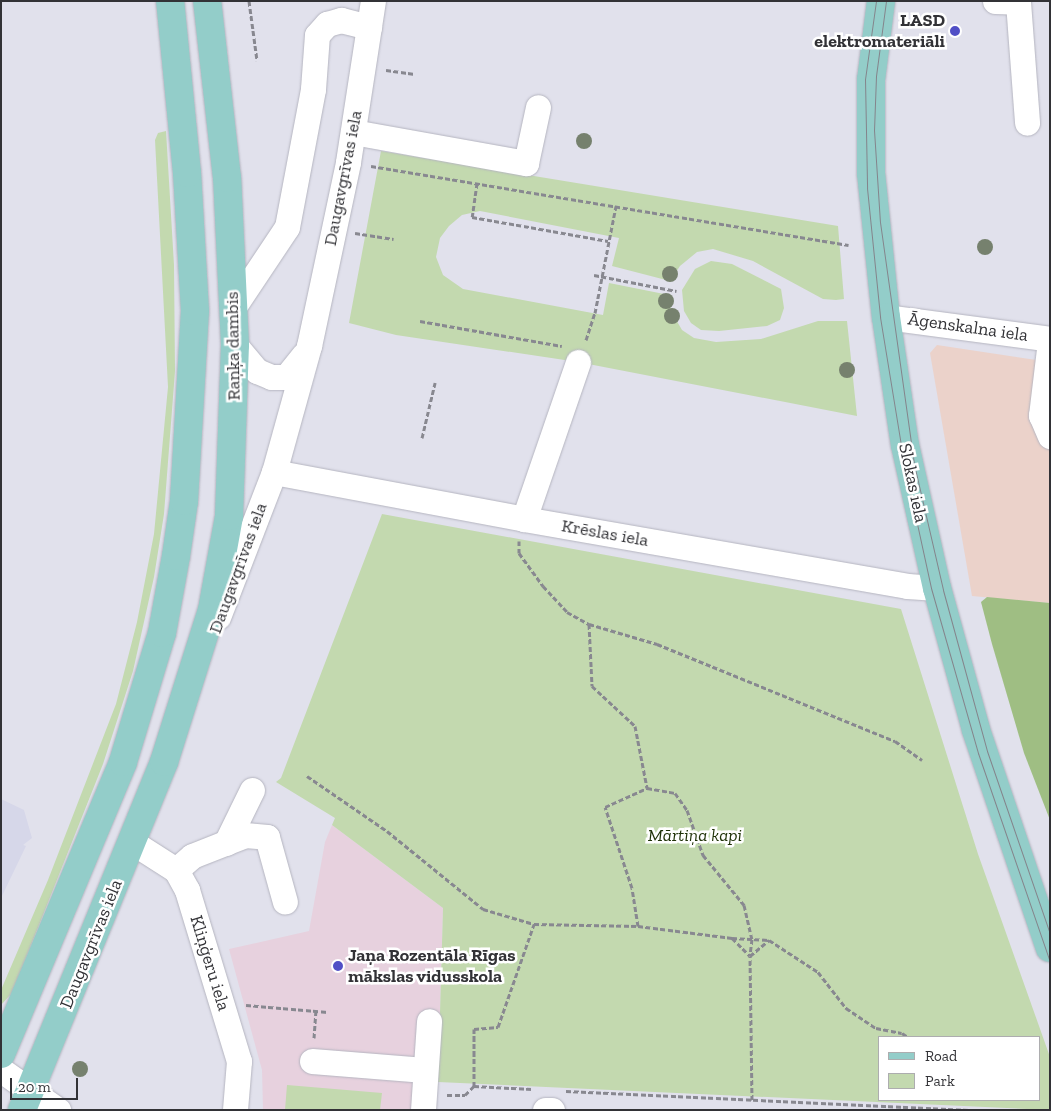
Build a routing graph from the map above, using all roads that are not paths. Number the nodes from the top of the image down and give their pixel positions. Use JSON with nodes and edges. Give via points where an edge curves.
{"nodes":[{"id":1,"x":170,"y":1,"type":"edge"},
{"id":2,"x":207,"y":1,"type":"edge"},
{"id":3,"x":374,"y":1,"type":"edge"},
{"id":4,"x":881,"y":1,"type":"edge"},
{"id":5,"x":995,"y":1,"type":"edge"},
{"id":6,"x":369,"y":27,"type":"junction"},
{"id":7,"x":538,"y":108,"type":"dead end"},
{"id":8,"x":1027,"y":123,"type":"dead end"},
{"id":9,"x":353,"y":132,"type":"junction"},
{"id":10,"x":234,"y":308,"type":"junction"},
{"id":11,"x":886,"y":317,"type":"junction"},
{"id":12,"x":1050,"y":340,"type":"edge"},
{"id":13,"x":235,"y":345,"type":"junction"},
{"id":14,"x":309,"y":346,"type":"junction"},
{"id":15,"x":580,"y":355,"type":"road end"},
{"id":16,"x":1050,"y":436,"type":"edge"},
{"id":17,"x":274,"y":472,"type":"junction"},
{"id":18,"x":524,"y":519,"type":"junction"},
{"id":19,"x":937,"y":588,"type":"junction"},
{"id":20,"x":190,"y":688,"type":"junction"},
{"id":21,"x":252,"y":790,"type":"dead end"},
{"id":22,"x":132,"y":842,"type":"junction"},
{"id":23,"x":226,"y":843,"type":"junction"},
{"id":24,"x":176,"y":870,"type":"junction"},
{"id":25,"x":285,"y":902,"type":"dead end"},
{"id":26,"x":1050,"y":948,"type":"edge"},
{"id":27,"x":429,"y":1021,"type":"dead end"},
{"id":28,"x":1,"y":1054,"type":"edge"},
{"id":29,"x":312,"y":1061,"type":"dead end"},
{"id":30,"x":1,"y":1070,"type":"edge"},
{"id":31,"x":426,"y":1070,"type":"junction"},
{"id":32,"x":26,"y":1100,"type":"edge"},
{"id":33,"x":424,"y":1102,"type":"edge"},
{"id":34,"x":58,"y":1110,"type":"edge"},
{"id":35,"x":235,"y":1110,"type":"edge"}],
"edges":[{"from":1,"to":28,"type":"main road","via":[[187,174],[195,311],[184,502],[160,642],[123,762]]},
{"from":2,"to":10,"type":"main road","name":"Raņķa dambis","via":[[227,178]]},
{"from":3,"to":6,"type":"street","name":"Daugavgrīvas iela"},
{"from":4,"to":11,"type":"main road","name":"Slokas iela","via":[[871,80],[870,173]]},
{"from":5,"to":8,"type":"street","via":[[1018,2]]},
{"from":6,"to":9,"type":"street","name":"Daugavgrīvas iela"},
{"from":6,"to":10,"type":"street","via":[[341,20],[327,24],[317,35],[313,89],[288,227]]},
{"from":7,"to":9,"type":"street","via":[[526,163]]},
{"from":9,"to":14,"type":"street","name":"Daugavgrīvas iela"},
{"from":10,"to":13,"type":"main road","name":"Raņķa dambis"},
{"from":11,"to":12,"type":"street","name":"Āgenskalna iela"},
{"from":11,"to":19,"type":"main road","name":"Slokas iela","via":[[905,445]]},
{"from":12,"to":16,"type":"street","via":[[1041,415]]},
{"from":13,"to":14,"type":"street","via":[[257,371],[271,377],[286,377],[298,366]]},
{"from":13,"to":20,"type":"main road","name":"Raņķa dambis","via":[[229,516],[212,610]]},
{"from":14,"to":17,"type":"street","name":"Daugavgrīvas iela"},
{"from":15,"to":18,"type":"street"},
{"from":17,"to":18,"type":"street","name":"Krēslas iela"},
{"from":17,"to":20,"type":"street","name":"Daugavgrīvas iela","via":[[219,616],[201,675]]},
{"from":18,"to":19,"type":"street","name":"Krēslas iela","via":[[897,584]]},
{"from":19,"to":26,"type":"main road","name":"Slokas iela","via":[[976,730]]},
{"from":20,"to":22,"type":"main road","name":"Daugavgrīvas iela"},
{"from":21,"to":23,"type":"street"},
{"from":22,"to":24,"type":"street","name":"Kliņģeru iela"},
{"from":22,"to":32,"type":"main road","name":"Daugavgrīvas iela"},
{"from":23,"to":24,"type":"street","via":[[192,856]]},
{"from":23,"to":25,"type":"street","via":[[245,836],[266,837]]},
{"from":24,"to":35,"type":"street","name":"Kliņģeru iela","via":[[187,890],[239,1062]]},
{"from":27,"to":31,"type":"street"},
{"from":29,"to":31,"type":"street"},
{"from":30,"to":32,"type":"street"},
{"from":31,"to":33,"type":"street"},
{"from":32,"to":34,"type":"street"}]}
